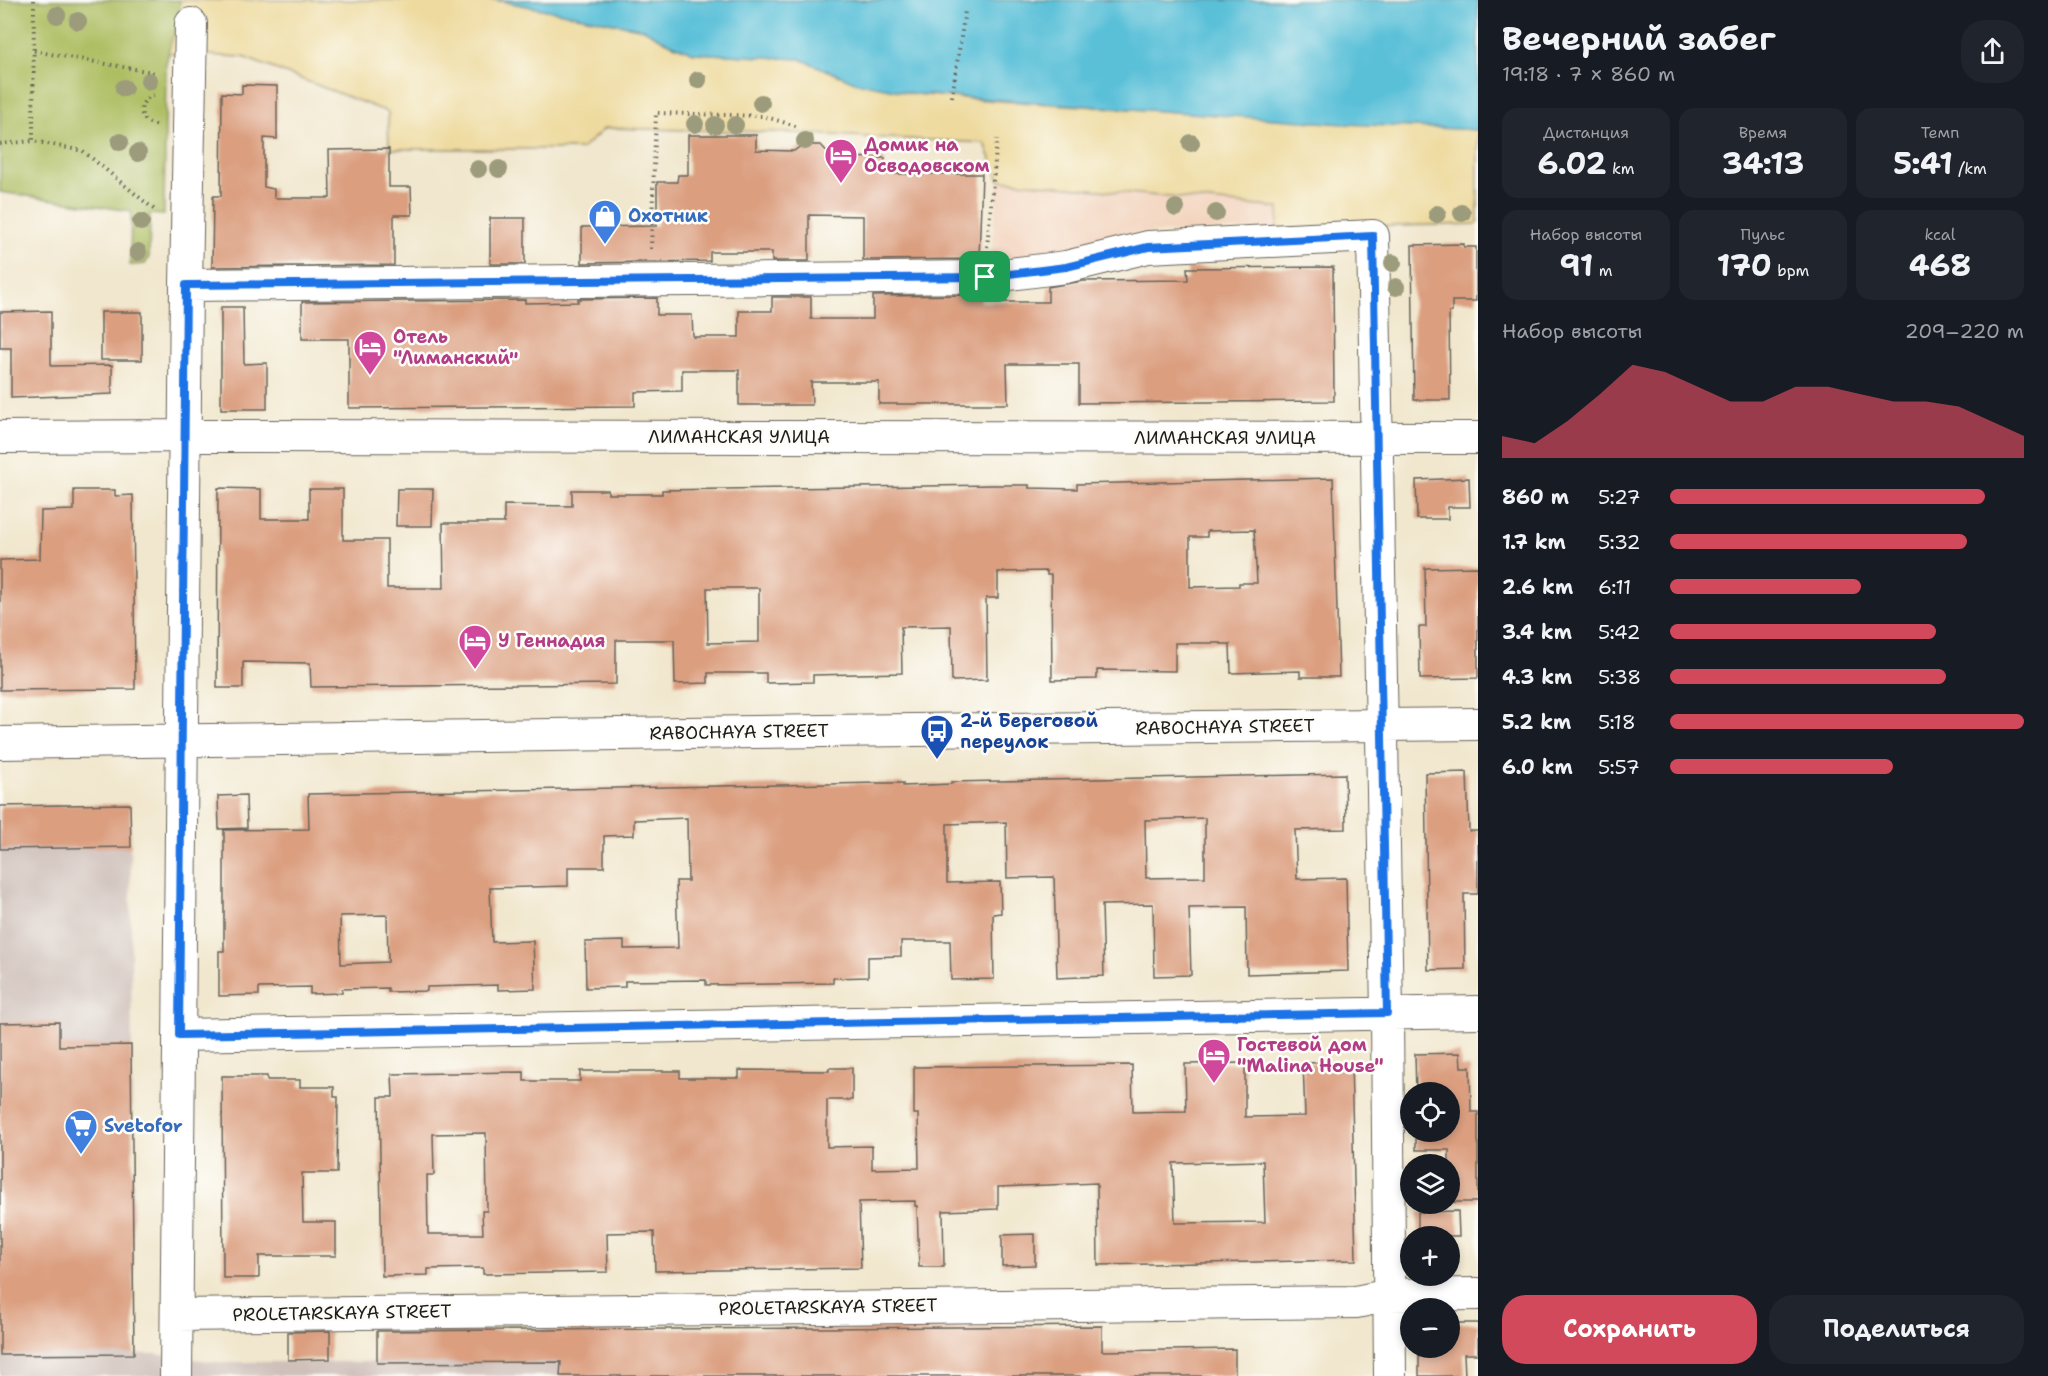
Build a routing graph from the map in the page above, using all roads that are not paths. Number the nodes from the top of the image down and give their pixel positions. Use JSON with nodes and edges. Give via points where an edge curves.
{"nodes":[{"id":1,"x":191,"y":24,"type":"dead end"},
{"id":2,"x":186,"y":285,"type":"junction"},
{"id":3,"x":185,"y":436,"type":"junction"},
{"id":4,"x":0,"y":438,"type":"edge"},
{"id":5,"x":1478,"y":438,"type":"edge"},
{"id":6,"x":1376,"y":439,"type":"junction"},
{"id":7,"x":1478,"y":724,"type":"edge"},
{"id":8,"x":1382,"y":725,"type":"junction"},
{"id":9,"x":182,"y":741,"type":"junction"},
{"id":10,"x":0,"y":743,"type":"edge"},
{"id":11,"x":1478,"y":1012,"type":"edge"},
{"id":12,"x":1387,"y":1013,"type":"junction"},
{"id":13,"x":179,"y":1035,"type":"junction"},
{"id":14,"x":1478,"y":1294,"type":"edge"},
{"id":15,"x":1390,"y":1295,"type":"junction"},
{"id":16,"x":177,"y":1315,"type":"junction"},
{"id":17,"x":176,"y":1376,"type":"edge"},
{"id":18,"x":1390,"y":1376,"type":"edge"}],
"edges":[{"from":1,"to":2,"type":"street"},
{"from":2,"to":3,"type":"street"},
{"from":2,"to":6,"type":"street","via":[[985,277],[1066,267],[1148,247],[1373,236]]},
{"from":3,"to":4,"type":"street","name":"ЛИМАНСКАЯ УЛИЦА"},
{"from":3,"to":6,"type":"street","name":"ЛИМАНСКАЯ УЛИЦА"},
{"from":3,"to":9,"type":"street"},
{"from":5,"to":6,"type":"street","name":"ЛИМАНСКАЯ УЛИЦА"},
{"from":6,"to":8,"type":"street"},
{"from":7,"to":8,"type":"street","name":"RABOCHAYA STREET"},
{"from":8,"to":9,"type":"street","name":"RABOCHAYA STREET"},
{"from":8,"to":12,"type":"street"},
{"from":9,"to":10,"type":"street","name":"RABOCHAYA STREET"},
{"from":9,"to":13,"type":"street"},
{"from":11,"to":12,"type":"street"},
{"from":12,"to":13,"type":"street"},
{"from":12,"to":15,"type":"street"},
{"from":13,"to":16,"type":"street"},
{"from":14,"to":15,"type":"street","name":"PROLETARSKAYA STREET"},
{"from":15,"to":16,"type":"street","name":"PROLETARSKAYA STREET","via":[[1356,1302]]},
{"from":15,"to":18,"type":"street"},
{"from":16,"to":17,"type":"street"}]}
